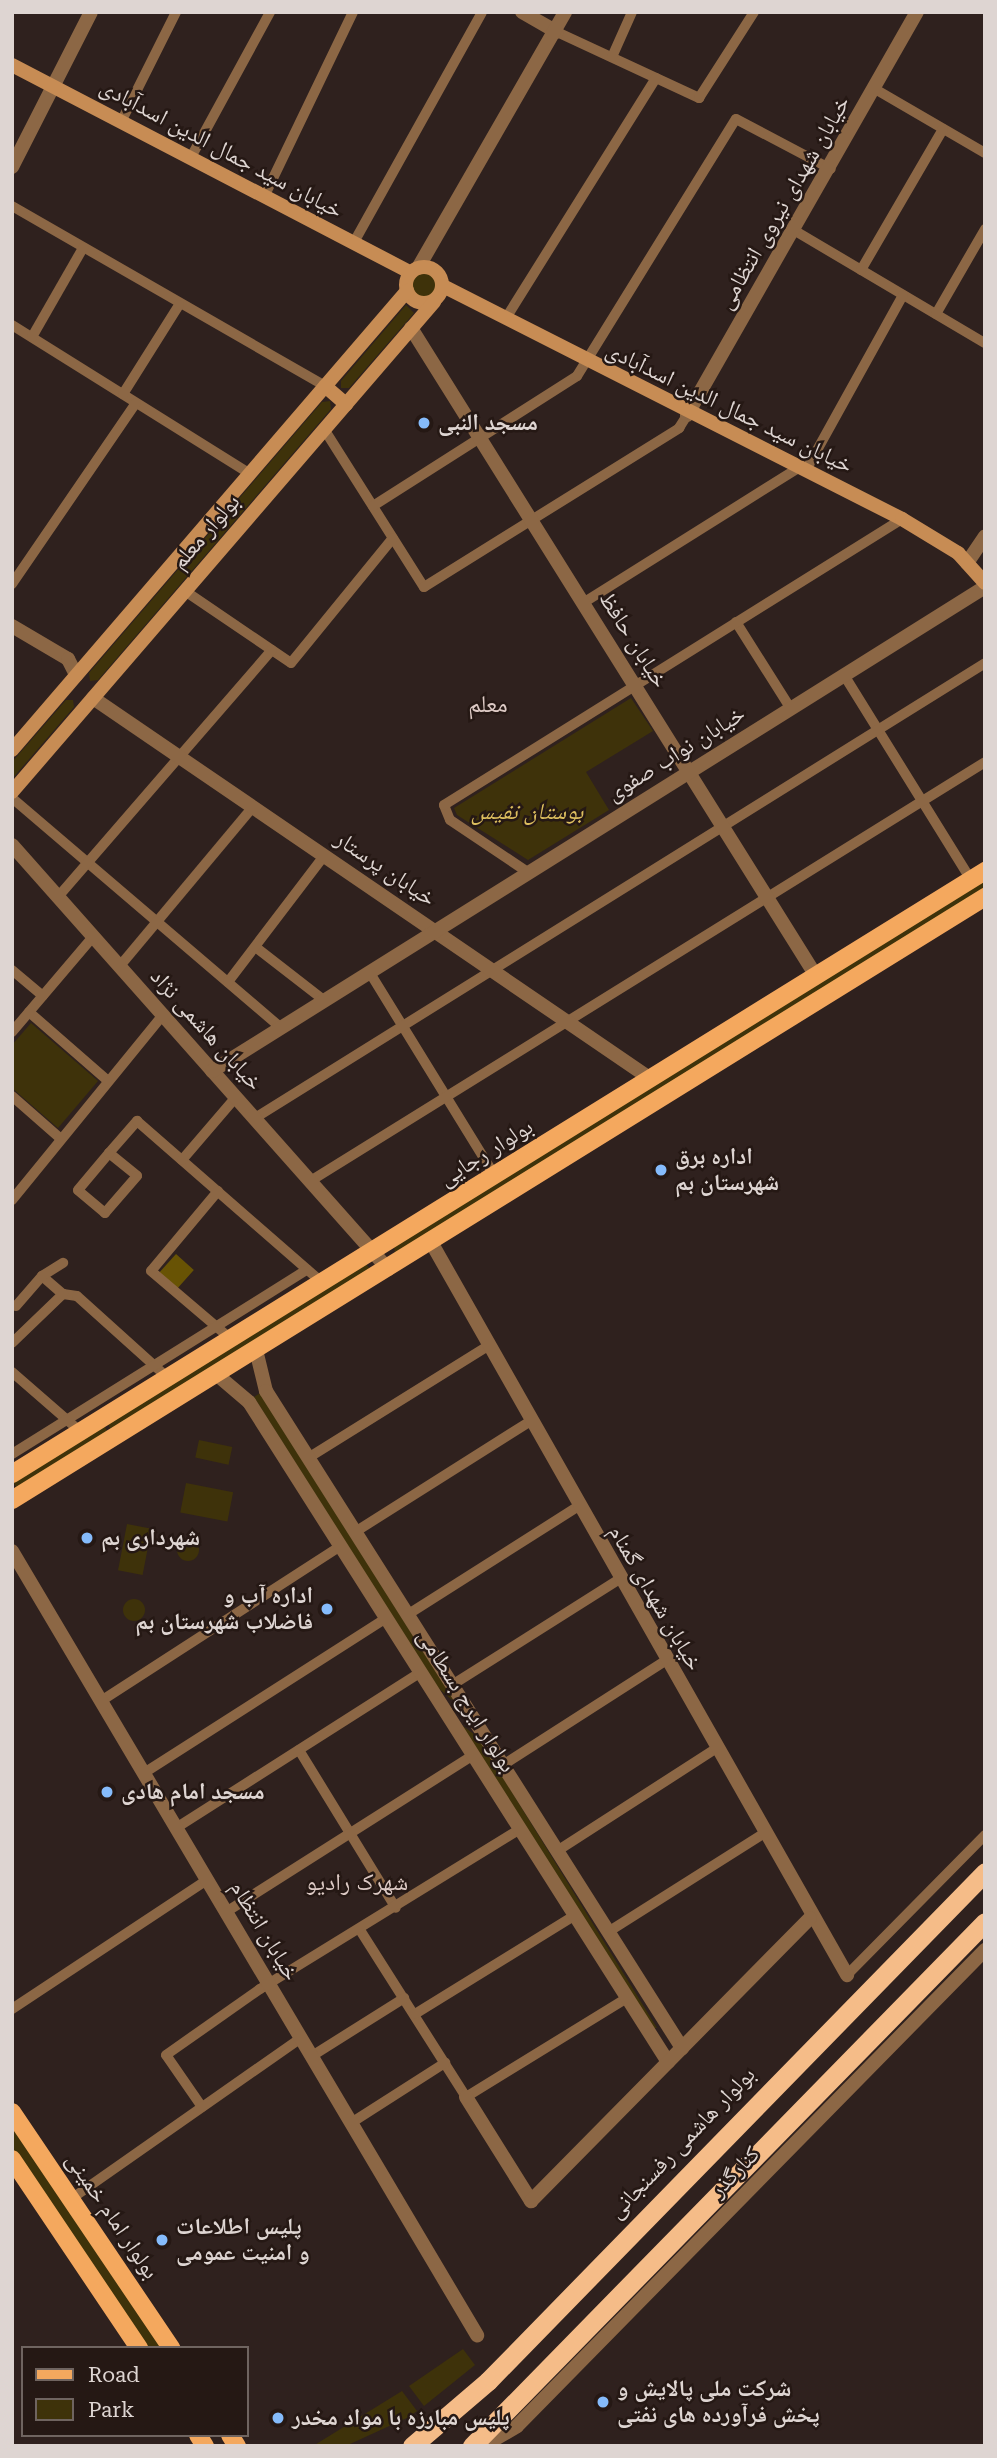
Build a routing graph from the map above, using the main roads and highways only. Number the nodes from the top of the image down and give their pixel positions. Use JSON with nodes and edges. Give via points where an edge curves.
{"nodes":[{"id":1,"x":12,"y":65,"type":"edge"},
{"id":2,"x":414,"y":270,"type":"junction"},
{"id":3,"x":443,"y":286,"type":"junction"},
{"id":4,"x":407,"y":291,"type":"junction"},
{"id":5,"x":434,"y":302,"type":"junction"},
{"id":6,"x":325,"y":386,"type":"junction"},
{"id":7,"x":346,"y":404,"type":"junction"},
{"id":8,"x":985,"y":585,"type":"edge"},
{"id":9,"x":76,"y":675,"type":"junction"},
{"id":10,"x":93,"y":698,"type":"junction"},
{"id":11,"x":12,"y":750,"type":"edge"},
{"id":12,"x":12,"y":792,"type":"edge"},
{"id":13,"x":978,"y":875,"type":"edge"},
{"id":14,"x":985,"y":897,"type":"edge"},
{"id":15,"x":732,"y":1028,"type":"junction"},
{"id":16,"x":744,"y":1047,"type":"junction"},
{"id":17,"x":12,"y":1474,"type":"edge"},
{"id":18,"x":12,"y":1500,"type":"edge"},
{"id":19,"x":985,"y":1872,"type":"edge"},
{"id":20,"x":985,"y":1922,"type":"edge"},
{"id":21,"x":12,"y":2112,"type":"edge"},
{"id":22,"x":12,"y":2159,"type":"edge"},
{"id":23,"x":138,"y":2346,"type":"edge"},
{"id":24,"x":170,"y":2346,"type":"edge"},
{"id":25,"x":412,"y":2446,"type":"edge"},
{"id":26,"x":472,"y":2446,"type":"edge"}],
"edges":[{"from":1,"to":2,"type":"main road","name":"خیابان سید جمال الدین اسدآبادی","via":[[353,244]]},
{"from":2,"to":3,"type":"main road","name":"خیابان سید جمال الدین اسدآبادی"},
{"from":2,"to":4,"type":"main road"},
{"from":3,"to":5,"type":"main road","name":"بولوار معلم"},
{"from":3,"to":8,"type":"main road","name":"خیابان سید جمال الدین اسدآبادی","via":[[687,415],[902,519],[967,563]]},
{"from":4,"to":5,"type":"main road"},
{"from":4,"to":6,"type":"main road","name":"بولوار معلم"},
{"from":5,"to":7,"type":"main road","name":"بولوار معلم"},
{"from":6,"to":7,"type":"main road"},
{"from":6,"to":9,"type":"main road","name":"بولوار معلم"},
{"from":7,"to":10,"type":"main road","name":"بولوار معلم"},
{"from":9,"to":10,"type":"main road"},
{"from":9,"to":11,"type":"main road","name":"بولوار معلم"},
{"from":10,"to":12,"type":"main road","name":"بولوار معلم"},
{"from":13,"to":15,"type":"main road","name":"بولوار رجایی"},
{"from":14,"to":16,"type":"main road","name":"بولوار رجایی"},
{"from":15,"to":16,"type":"main road"},
{"from":15,"to":17,"type":"main road","name":"بولوار رجایی","via":[[373,1246],[323,1283],[168,1378],[74,1426]]},
{"from":16,"to":18,"type":"main road","name":"بولوار رجایی"},
{"from":19,"to":25,"type":"highway","name":"بولوار هاشمی رفسنجانی","via":[[488,2381]]},
{"from":20,"to":26,"type":"highway"},
{"from":21,"to":24,"type":"main road","name":"بولوار امام خمینی"},
{"from":22,"to":23,"type":"main road"}]}
